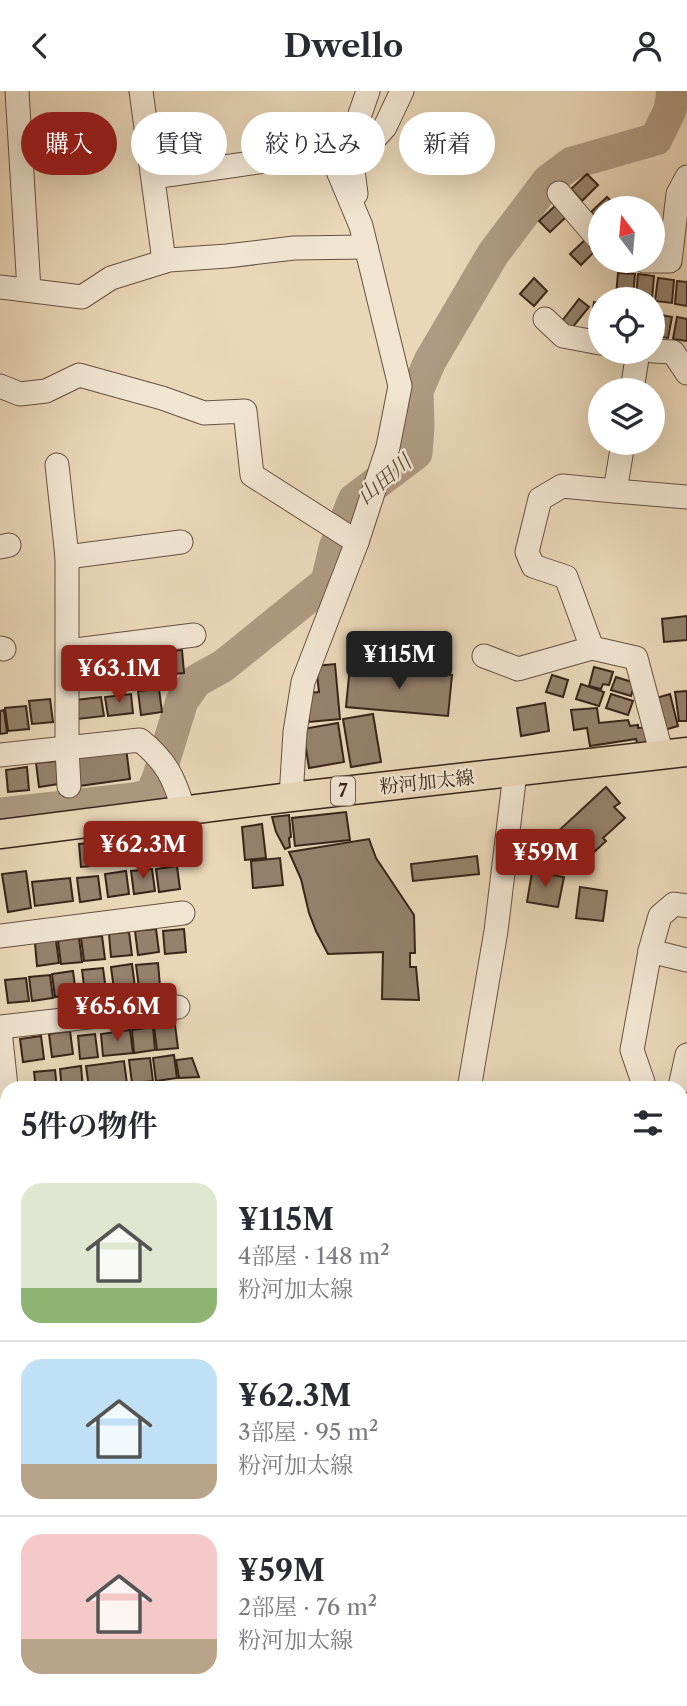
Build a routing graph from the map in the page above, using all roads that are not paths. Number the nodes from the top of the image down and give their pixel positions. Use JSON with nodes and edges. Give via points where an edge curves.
{"nodes":[{"id":1,"x":17,"y":91,"type":"edge"},
{"id":2,"x":141,"y":91,"type":"edge"},
{"id":3,"x":368,"y":91,"type":"edge"},
{"id":4,"x":402,"y":91,"type":"edge"},
{"id":5,"x":361,"y":112,"type":"edge"},
{"id":6,"x":241,"y":165,"type":"edge"},
{"id":7,"x":339,"y":175,"type":"edge"},
{"id":8,"x":153,"y":177,"type":"junction"},
{"id":9,"x":687,"y":177,"type":"edge"},
{"id":10,"x":559,"y":193,"type":"dead end"},
{"id":11,"x":588,"y":227,"type":"edge"},
{"id":12,"x":364,"y":237,"type":"junction"},
{"id":13,"x":164,"y":261,"type":"junction"},
{"id":14,"x":679,"y":262,"type":"edge"},
{"id":15,"x":0,"y":287,"type":"edge"},
{"id":16,"x":29,"y":290,"type":"junction"},
{"id":17,"x":545,"y":319,"type":"dead end"},
{"id":18,"x":588,"y":341,"type":"edge"},
{"id":19,"x":665,"y":352,"type":"edge"},
{"id":20,"x":687,"y":373,"type":"edge"},
{"id":21,"x":0,"y":386,"type":"edge"},
{"id":22,"x":621,"y":455,"type":"edge"},
{"id":23,"x":57,"y":465,"type":"dead end"},
{"id":24,"x":615,"y":491,"type":"junction"},
{"id":25,"x":687,"y":496,"type":"edge"},
{"id":26,"x":181,"y":542,"type":"dead end"},
{"id":27,"x":357,"y":542,"type":"junction"},
{"id":28,"x":66,"y":557,"type":"junction"},
{"id":29,"x":194,"y":635,"type":"dead end"},
{"id":30,"x":592,"y":648,"type":"junction"},
{"id":31,"x":68,"y":651,"type":"junction"},
{"id":32,"x":484,"y":656,"type":"dead end"},
{"id":33,"x":67,"y":749,"type":"junction"},
{"id":34,"x":674,"y":753,"type":"edge"},
{"id":35,"x":0,"y":755,"type":"edge"},
{"id":36,"x":515,"y":773,"type":"junction"},
{"id":37,"x":69,"y":786,"type":"dead end"},
{"id":38,"x":291,"y":797,"type":"junction"},
{"id":39,"x":184,"y":811,"type":"junction"},
{"id":40,"x":0,"y":834,"type":"edge"},
{"id":41,"x":687,"y":906,"type":"edge"},
{"id":42,"x":183,"y":913,"type":"dead end"},
{"id":43,"x":0,"y":936,"type":"edge"},
{"id":44,"x":650,"y":951,"type":"junction"},
{"id":45,"x":687,"y":960,"type":"edge"},
{"id":46,"x":178,"y":1007,"type":"dead end"},
{"id":47,"x":0,"y":1029,"type":"edge"},
{"id":48,"x":687,"y":1055,"type":"edge"},
{"id":49,"x":5,"y":1081,"type":"edge"},
{"id":50,"x":470,"y":1081,"type":"edge"},
{"id":51,"x":643,"y":1081,"type":"edge"},
{"id":52,"x":681,"y":1081,"type":"edge"}],
"edges":[{"from":1,"to":16,"type":"street"},
{"from":2,"to":8,"type":"street"},
{"from":3,"to":5,"type":"street"},
{"from":4,"to":12,"type":"street","via":[[385,127],[356,159],[353,170]]},
{"from":6,"to":8,"type":"street"},
{"from":7,"to":12,"type":"street"},
{"from":8,"to":13,"type":"street"},
{"from":9,"to":14,"type":"street","via":[[678,194]]},
{"from":10,"to":11,"type":"street"},
{"from":12,"to":13,"type":"street"},
{"from":12,"to":27,"type":"street","via":[[400,386],[388,447]]},
{"from":13,"to":16,"type":"street","via":[[111,278],[82,297]]},
{"from":15,"to":16,"type":"street"},
{"from":17,"to":18,"type":"street","via":[[563,336]]},
{"from":19,"to":20,"type":"street","via":[[673,352]]},
{"from":21,"to":27,"type":"street","via":[[20,394],[46,391],[79,375],[204,413],[245,411],[251,475]]},
{"from":22,"to":24,"type":"street"},
{"from":23,"to":28,"type":"street"},
{"from":24,"to":25,"type":"street"},
{"from":24,"to":30,"type":"street","via":[[562,486],[540,499],[527,552],[533,566],[566,577]]},
{"from":26,"to":28,"type":"street"},
{"from":27,"to":38,"type":"street","via":[[303,682]]},
{"from":28,"to":31,"type":"street"},
{"from":29,"to":31,"type":"street"},
{"from":30,"to":32,"type":"street","via":[[518,669]]},
{"from":30,"to":34,"type":"street","via":[[636,658]]},
{"from":31,"to":33,"type":"street"},
{"from":33,"to":35,"type":"street"},
{"from":33,"to":37,"type":"street"},
{"from":33,"to":39,"type":"street","via":[[140,740],[169,771]]},
{"from":34,"to":36,"type":"main road","name":"粉河加太線","number":"7"},
{"from":36,"to":38,"type":"main road","name":"粉河加太線","number":"7"},
{"from":36,"to":50,"type":"street","via":[[496,931]]},
{"from":38,"to":39,"type":"main road","name":"粉河加太線","number":"7"},
{"from":39,"to":40,"type":"main road","name":"粉河加太線","number":"7"},
{"from":41,"to":44,"type":"street","via":[[674,904],[660,916]]},
{"from":42,"to":43,"type":"street"},
{"from":44,"to":45,"type":"street"},
{"from":44,"to":51,"type":"street","via":[[632,1050]]},
{"from":46,"to":47,"type":"street"},
{"from":47,"to":49,"type":"street"},
{"from":48,"to":52,"type":"street"}]}
